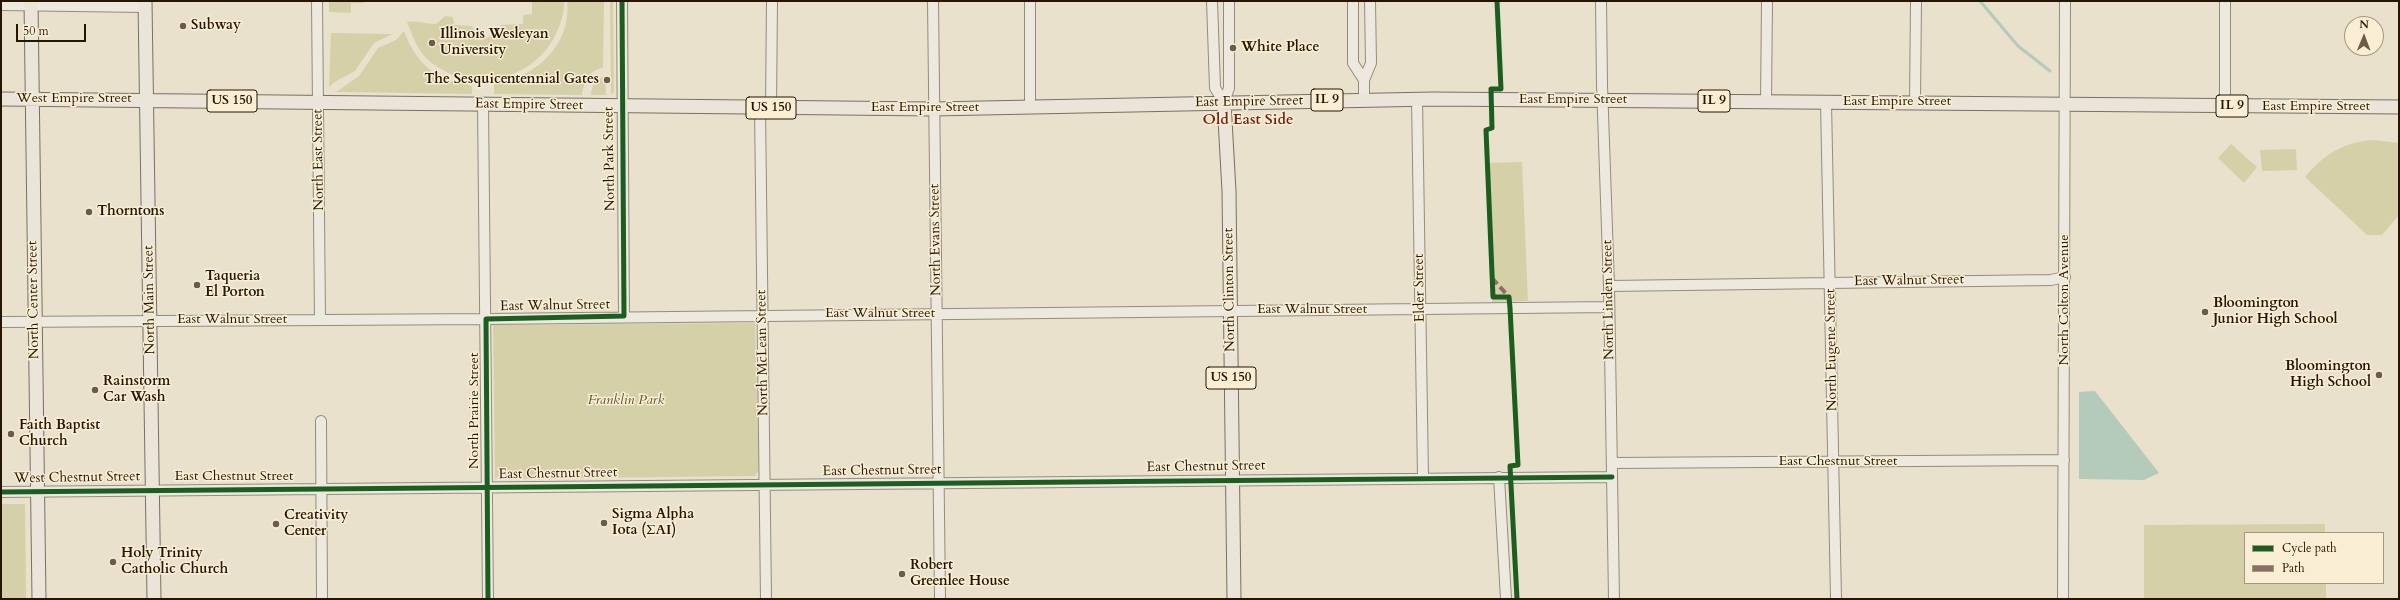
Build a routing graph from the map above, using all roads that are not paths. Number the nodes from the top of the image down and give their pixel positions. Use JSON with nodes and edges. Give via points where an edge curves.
{"nodes":[{"id":1,"x":317,"y":1,"type":"edge"},
{"id":2,"x":622,"y":1,"type":"edge"},
{"id":3,"x":772,"y":1,"type":"edge"},
{"id":4,"x":933,"y":1,"type":"edge"},
{"id":5,"x":1030,"y":1,"type":"edge"},
{"id":6,"x":1212,"y":1,"type":"edge"},
{"id":7,"x":1229,"y":1,"type":"edge"},
{"id":8,"x":1353,"y":1,"type":"edge"},
{"id":9,"x":1370,"y":1,"type":"edge"},
{"id":10,"x":1601,"y":1,"type":"edge"},
{"id":11,"x":1767,"y":1,"type":"edge"},
{"id":12,"x":1916,"y":1,"type":"edge"},
{"id":13,"x":2065,"y":1,"type":"edge"},
{"id":14,"x":2225,"y":1,"type":"edge"},
{"id":15,"x":31,"y":4,"type":"edge"},
{"id":16,"x":145,"y":4,"type":"edge"},
{"id":17,"x":1,"y":5,"type":"edge"},
{"id":18,"x":1364,"y":80,"type":"junction"},
{"id":19,"x":31,"y":98,"type":"junction"},
{"id":20,"x":1,"y":99,"type":"edge"},
{"id":21,"x":146,"y":99,"type":"junction"},
{"id":22,"x":1417,"y":99,"type":"junction"},
{"id":23,"x":1364,"y":100,"type":"junction"},
{"id":24,"x":1604,"y":100,"type":"junction"},
{"id":25,"x":1766,"y":101,"type":"junction"},
{"id":26,"x":318,"y":102,"type":"junction"},
{"id":27,"x":1224,"y":102,"type":"junction"},
{"id":28,"x":1826,"y":102,"type":"junction"},
{"id":29,"x":1914,"y":102,"type":"junction"},
{"id":30,"x":483,"y":104,"type":"junction"},
{"id":31,"x":2064,"y":104,"type":"junction"},
{"id":32,"x":622,"y":106,"type":"junction"},
{"id":33,"x":2225,"y":106,"type":"junction"},
{"id":34,"x":1030,"y":107,"type":"junction"},
{"id":35,"x":2399,"y":107,"type":"edge"},
{"id":36,"x":765,"y":108,"type":"junction"},
{"id":37,"x":933,"y":109,"type":"junction"},
{"id":38,"x":2065,"y":277,"type":"junction"},
{"id":39,"x":1831,"y":282,"type":"junction"},
{"id":40,"x":1609,"y":286,"type":"junction"},
{"id":41,"x":1609,"y":307,"type":"junction"},
{"id":42,"x":1421,"y":309,"type":"junction"},
{"id":43,"x":1230,"y":311,"type":"junction"},
{"id":44,"x":938,"y":314,"type":"junction"},
{"id":45,"x":762,"y":315,"type":"junction"},
{"id":46,"x":624,"y":316,"type":"junction"},
{"id":47,"x":486,"y":319,"type":"junction"},
{"id":48,"x":150,"y":320,"type":"junction"},
{"id":49,"x":320,"y":320,"type":"junction"},
{"id":50,"x":1,"y":322,"type":"edge"},
{"id":51,"x":35,"y":322,"type":"junction"},
{"id":52,"x":321,"y":421,"type":"dead end"},
{"id":53,"x":2064,"y":460,"type":"junction"},
{"id":54,"x":1834,"y":462,"type":"junction"},
{"id":55,"x":1612,"y":463,"type":"junction"},
{"id":56,"x":1499,"y":477,"type":"junction"},
{"id":57,"x":1612,"y":477,"type":"junction"},
{"id":58,"x":1424,"y":478,"type":"junction"},
{"id":59,"x":1233,"y":479,"type":"junction"},
{"id":60,"x":939,"y":482,"type":"junction"},
{"id":61,"x":765,"y":484,"type":"junction"},
{"id":62,"x":487,"y":486,"type":"junction"},
{"id":63,"x":153,"y":489,"type":"junction"},
{"id":64,"x":321,"y":489,"type":"junction"},
{"id":65,"x":1,"y":492,"type":"edge"},
{"id":66,"x":37,"y":492,"type":"junction"},
{"id":67,"x":39,"y":599,"type":"edge"},
{"id":68,"x":154,"y":599,"type":"edge"},
{"id":69,"x":322,"y":599,"type":"edge"},
{"id":70,"x":488,"y":599,"type":"edge"},
{"id":71,"x":766,"y":599,"type":"edge"},
{"id":72,"x":940,"y":599,"type":"edge"},
{"id":73,"x":1234,"y":599,"type":"edge"},
{"id":74,"x":1506,"y":599,"type":"edge"},
{"id":75,"x":1614,"y":599,"type":"edge"},
{"id":76,"x":1836,"y":599,"type":"edge"},
{"id":77,"x":2064,"y":599,"type":"edge"}],
"edges":[{"from":1,"to":26,"type":"street","name":"North East Street"},
{"from":2,"to":32,"type":"street","name":"North Park Street"},
{"from":3,"to":36,"type":"street","name":"North McLean Street"},
{"from":4,"to":37,"type":"street","name":"North Evans Street"},
{"from":5,"to":34,"type":"street"},
{"from":6,"to":27,"type":"street","via":[[1215,88]]},
{"from":7,"to":27,"type":"street","via":[[1229,88]]},
{"from":8,"to":18,"type":"street","via":[[1353,63]]},
{"from":9,"to":18,"type":"street","via":[[1371,63]]},
{"from":10,"to":24,"type":"street","name":"North Linden Street"},
{"from":11,"to":25,"type":"street"},
{"from":12,"to":29,"type":"street"},
{"from":13,"to":31,"type":"street","name":"North Colton Avenue"},
{"from":14,"to":33,"type":"street"},
{"from":15,"to":16,"type":"street"},
{"from":15,"to":17,"type":"street"},
{"from":15,"to":19,"type":"main road","name":"North Center Street"},
{"from":16,"to":21,"type":"main road","name":"North Main Street"},
{"from":18,"to":23,"type":"street"},
{"from":19,"to":20,"type":"main road","name":"West Empire Street","number":"US 150"},
{"from":19,"to":21,"type":"main road","name":"West Empire Street","number":"US 150"},
{"from":19,"to":51,"type":"main road","name":"North Center Street"},
{"from":21,"to":26,"type":"main road","name":"East Empire Street","number":"US 150"},
{"from":21,"to":48,"type":"main road","name":"North Main Street"},
{"from":22,"to":23,"type":"main road","name":"East Empire Street","number":"IL 9"},
{"from":22,"to":24,"type":"main road","name":"East Empire Street","number":"IL 9"},
{"from":22,"to":42,"type":"street","name":"Elder Street"},
{"from":23,"to":27,"type":"main road","name":"East Empire Street","number":"IL 9"},
{"from":24,"to":25,"type":"main road","name":"East Empire Street","number":"IL 9"},
{"from":24,"to":40,"type":"street","name":"North Linden Street"},
{"from":25,"to":28,"type":"main road","name":"East Empire Street","number":"IL 9"},
{"from":26,"to":30,"type":"main road","name":"East Empire Street","number":"US 150"},
{"from":26,"to":49,"type":"street","name":"North East Street"},
{"from":27,"to":34,"type":"main road","name":"East Empire Street","number":"US 150"},
{"from":27,"to":43,"type":"main road","name":"North Clinton Street","number":"US 150","via":[[1229,191]]},
{"from":28,"to":29,"type":"main road","name":"East Empire Street","number":"IL 9"},
{"from":28,"to":39,"type":"street","name":"North Eugene Street"},
{"from":29,"to":31,"type":"main road","name":"East Empire Street","number":"IL 9"},
{"from":30,"to":32,"type":"main road","name":"East Empire Street","number":"US 150"},
{"from":30,"to":47,"type":"street","name":"North Prairie Street"},
{"from":31,"to":33,"type":"main road","name":"East Empire Street","number":"IL 9"},
{"from":31,"to":38,"type":"street","name":"North Colton Avenue"},
{"from":32,"to":36,"type":"main road","name":"East Empire Street","number":"US 150"},
{"from":32,"to":46,"type":"street","name":"North Park Street"},
{"from":33,"to":35,"type":"main road","name":"East Empire Street","number":"IL 9"},
{"from":34,"to":37,"type":"main road","name":"East Empire Street","number":"US 150"},
{"from":36,"to":37,"type":"main road","name":"East Empire Street","number":"US 150"},
{"from":36,"to":45,"type":"street","name":"North McLean Street"},
{"from":37,"to":44,"type":"street","name":"North Evans Street"},
{"from":38,"to":39,"type":"street","name":"East Walnut Street","via":[[2051,280]]},
{"from":38,"to":53,"type":"street","name":"North Colton Avenue"},
{"from":39,"to":40,"type":"street","name":"East Walnut Street"},
{"from":39,"to":54,"type":"street","name":"North Eugene Street"},
{"from":40,"to":41,"type":"street","name":"North Linden Street"},
{"from":41,"to":42,"type":"street","name":"East Walnut Street"},
{"from":41,"to":55,"type":"street","name":"North Linden Street"},
{"from":42,"to":43,"type":"street","name":"East Walnut Street"},
{"from":42,"to":58,"type":"street","name":"Elder Street"},
{"from":43,"to":44,"type":"street","name":"East Walnut Street"},
{"from":43,"to":59,"type":"main road","name":"North Clinton Street","number":"US 150"},
{"from":44,"to":45,"type":"street","name":"East Walnut Street"},
{"from":44,"to":60,"type":"street","name":"North Evans Street"},
{"from":45,"to":46,"type":"street","name":"East Walnut Street"},
{"from":45,"to":61,"type":"street","name":"North McLean Street"},
{"from":46,"to":47,"type":"street","name":"East Walnut Street"},
{"from":47,"to":49,"type":"street","name":"East Walnut Street"},
{"from":47,"to":62,"type":"street","name":"North Prairie Street"},
{"from":48,"to":49,"type":"street","name":"East Walnut Street"},
{"from":48,"to":51,"type":"street","name":"East Walnut Street"},
{"from":48,"to":63,"type":"main road","name":"North Main Street"},
{"from":50,"to":51,"type":"street","name":"East Walnut Street"},
{"from":51,"to":66,"type":"main road","name":"North Center Street"},
{"from":52,"to":64,"type":"street"},
{"from":53,"to":54,"type":"street","name":"East Chestnut Street"},
{"from":53,"to":77,"type":"street","name":"North Colton Avenue"},
{"from":54,"to":55,"type":"street","name":"East Chestnut Street"},
{"from":54,"to":76,"type":"street","name":"North Eugene Street"},
{"from":55,"to":57,"type":"street","name":"North Linden Street"},
{"from":56,"to":57,"type":"street","name":"East Chestnut Street"},
{"from":56,"to":58,"type":"street","name":"East Chestnut Street"},
{"from":56,"to":74,"type":"street"},
{"from":57,"to":75,"type":"street","name":"North Linden Street"},
{"from":58,"to":59,"type":"street","name":"East Chestnut Street"},
{"from":59,"to":60,"type":"street","name":"East Chestnut Street"},
{"from":59,"to":73,"type":"main road","name":"North Clinton Street","number":"US 150"},
{"from":60,"to":61,"type":"street","name":"East Chestnut Street"},
{"from":60,"to":72,"type":"street","name":"North Evans Street"},
{"from":61,"to":62,"type":"street","name":"East Chestnut Street"},
{"from":61,"to":71,"type":"street","name":"North McLean Street"},
{"from":62,"to":64,"type":"street","name":"East Chestnut Street"},
{"from":62,"to":70,"type":"street","name":"North Prairie Street"},
{"from":63,"to":64,"type":"street","name":"East Chestnut Street"},
{"from":63,"to":66,"type":"street","name":"West Chestnut Street"},
{"from":63,"to":68,"type":"main road","name":"North Main Street"},
{"from":64,"to":69,"type":"street"},
{"from":65,"to":66,"type":"street","name":"West Chestnut Street"},
{"from":66,"to":67,"type":"main road","name":"North Center Street"}]}
